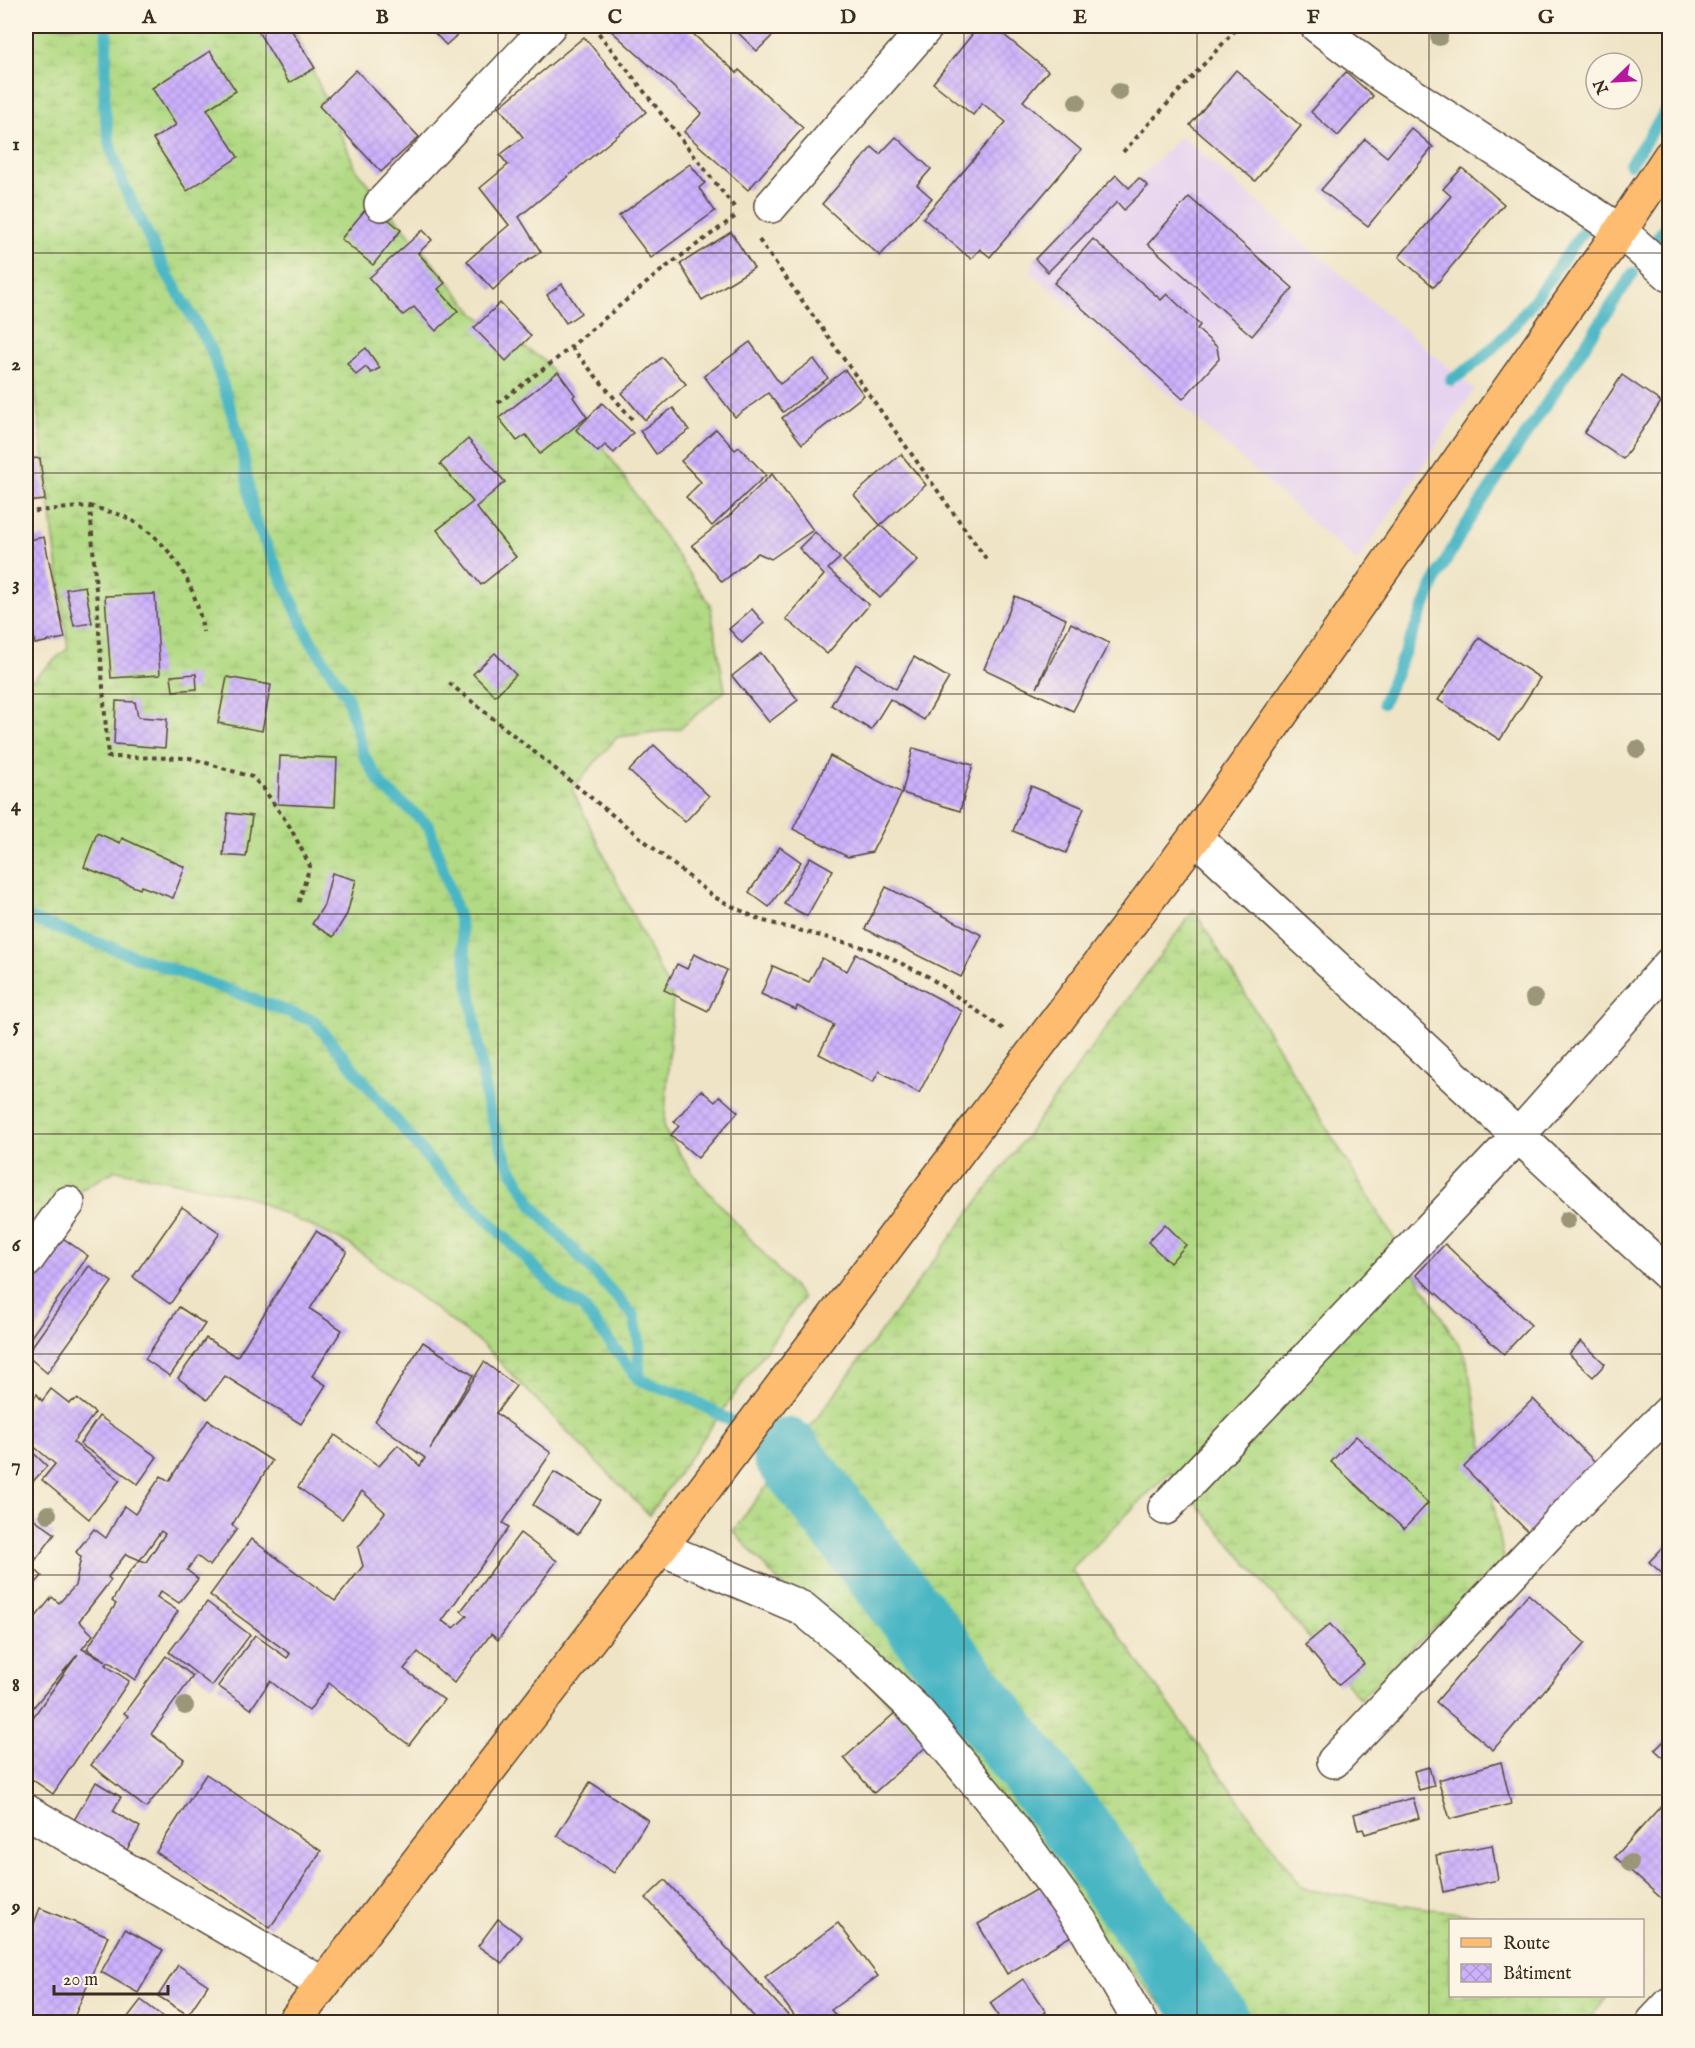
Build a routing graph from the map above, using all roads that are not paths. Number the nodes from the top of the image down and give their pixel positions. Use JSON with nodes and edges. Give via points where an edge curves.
{"nodes":[{"id":1,"x":549,"y":26,"type":"edge"},
{"id":2,"x":927,"y":26,"type":"edge"},
{"id":3,"x":1317,"y":26,"type":"edge"},
{"id":4,"x":1670,"y":156,"type":"edge"},
{"id":5,"x":381,"y":204,"type":"dead end"},
{"id":6,"x":761,"y":218,"type":"road end"},
{"id":7,"x":1620,"y":231,"type":"junction"},
{"id":8,"x":1670,"y":275,"type":"edge"},
{"id":9,"x":1195,"y":837,"type":"junction"},
{"id":10,"x":1670,"y":964,"type":"edge"},
{"id":11,"x":1518,"y":1136,"type":"junction"},
{"id":12,"x":68,"y":1203,"type":"dead end"},
{"id":13,"x":26,"y":1261,"type":"edge"},
{"id":14,"x":1670,"y":1276,"type":"edge"},
{"id":15,"x":1670,"y":1411,"type":"edge"},
{"id":16,"x":1165,"y":1508,"type":"dead end"},
{"id":17,"x":660,"y":1548,"type":"junction"},
{"id":18,"x":1334,"y":1761,"type":"dead end"},
{"id":19,"x":26,"y":1810,"type":"edge"},
{"id":20,"x":323,"y":1984,"type":"junction"},
{"id":21,"x":1670,"y":2004,"type":"edge"},
{"id":22,"x":294,"y":2022,"type":"edge"},
{"id":23,"x":1140,"y":2022,"type":"edge"},
{"id":24,"x":1653,"y":2022,"type":"edge"}],
"edges":[{"from":1,"to":5,"type":"street"},
{"from":2,"to":6,"type":"street"},
{"from":3,"to":7,"type":"street","via":[[1380,74]]},
{"from":4,"to":7,"type":"main road"},
{"from":7,"to":8,"type":"street"},
{"from":7,"to":9,"type":"main road"},
{"from":9,"to":11,"type":"street"},
{"from":9,"to":17,"type":"main road"},
{"from":10,"to":11,"type":"street"},
{"from":11,"to":14,"type":"street"},
{"from":11,"to":16,"type":"street"},
{"from":12,"to":13,"type":"street"},
{"from":15,"to":18,"type":"street"},
{"from":17,"to":20,"type":"main road"},
{"from":17,"to":23,"type":"street","via":[[802,1608],[918,1712],[1000,1811],[1086,1929]]},
{"from":19,"to":20,"type":"street"},
{"from":20,"to":22,"type":"main road"},
{"from":21,"to":24,"type":"street"}]}
